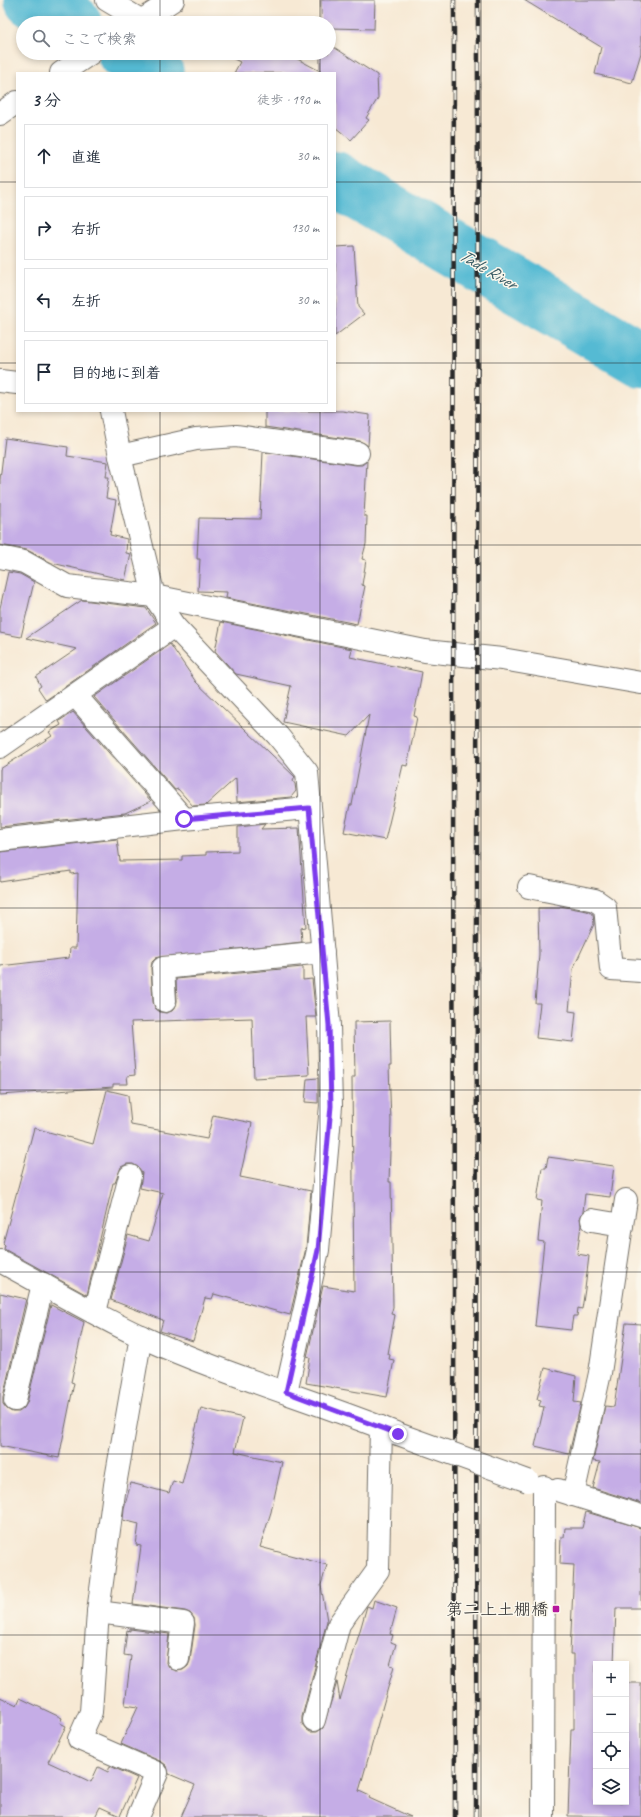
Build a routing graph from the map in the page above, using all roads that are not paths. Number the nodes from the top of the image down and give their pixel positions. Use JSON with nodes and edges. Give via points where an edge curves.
{"nodes":[{"id":1,"x":107,"y":0,"type":"edge"},
{"id":2,"x":173,"y":0,"type":"edge"},
{"id":3,"x":131,"y":16,"type":"edge"},
{"id":4,"x":149,"y":16,"type":"edge"},
{"id":5,"x":80,"y":60,"type":"edge"},
{"id":6,"x":62,"y":72,"type":"edge"},
{"id":7,"x":16,"y":103,"type":"edge"},
{"id":8,"x":0,"y":114,"type":"edge"},
{"id":9,"x":0,"y":381,"type":"edge"},
{"id":10,"x":16,"y":383,"type":"edge"},
{"id":11,"x":111,"y":412,"type":"edge"},
{"id":12,"x":358,"y":454,"type":"dead end"},
{"id":13,"x":120,"y":456,"type":"junction"},
{"id":14,"x":0,"y":557,"type":"edge"},
{"id":15,"x":154,"y":596,"type":"junction"},
{"id":16,"x":174,"y":626,"type":"junction"},
{"id":17,"x":641,"y":683,"type":"edge"},
{"id":18,"x":75,"y":695,"type":"junction"},
{"id":19,"x":0,"y":748,"type":"edge"},
{"id":20,"x":309,"y":808,"type":"junction"},
{"id":21,"x":184,"y":819,"type":"junction"},
{"id":22,"x":0,"y":840,"type":"edge"},
{"id":23,"x":529,"y":887,"type":"dead end"},
{"id":24,"x":322,"y":952,"type":"junction"},
{"id":25,"x":641,"y":971,"type":"edge"},
{"id":26,"x":166,"y":1001,"type":"dead end"},
{"id":27,"x":130,"y":1176,"type":"dead end"},
{"id":28,"x":626,"y":1200,"type":"dead end"},
{"id":29,"x":592,"y":1220,"type":"dead end"},
{"id":30,"x":622,"y":1225,"type":"junction"},
{"id":31,"x":0,"y":1261,"type":"edge"},
{"id":32,"x":43,"y":1284,"type":"junction"},
{"id":33,"x":96,"y":1312,"type":"junction"},
{"id":34,"x":141,"y":1336,"type":"junction"},
{"id":35,"x":286,"y":1392,"type":"junction"},
{"id":36,"x":15,"y":1400,"type":"dead end"},
{"id":37,"x":389,"y":1430,"type":"junction"},
{"id":38,"x":536,"y":1484,"type":"junction"},
{"id":39,"x":573,"y":1495,"type":"junction"},
{"id":40,"x":641,"y":1516,"type":"edge"},
{"id":41,"x":98,"y":1612,"type":"junction"},
{"id":42,"x":178,"y":1659,"type":"dead end"},
{"id":43,"x":314,"y":1720,"type":"dead end"},
{"id":44,"x":138,"y":1817,"type":"edge"},
{"id":45,"x":543,"y":1817,"type":"edge"}],
"edges":[{"from":1,"to":3,"type":"street"},
{"from":2,"to":4,"type":"street"},
{"from":5,"to":6,"type":"street"},
{"from":7,"to":8,"type":"street"},
{"from":9,"to":10,"type":"street"},
{"from":11,"to":13,"type":"street"},
{"from":12,"to":13,"type":"street","via":[[236,436],[196,439]]},
{"from":13,"to":15,"type":"street"},
{"from":14,"to":15,"type":"street","via":[[24,562],[67,586]]},
{"from":15,"to":16,"type":"street"},
{"from":15,"to":17,"type":"street","via":[[425,651],[502,660]]},
{"from":16,"to":18,"type":"street"},
{"from":16,"to":20,"type":"street","via":[[278,736],[307,772]]},
{"from":18,"to":19,"type":"street"},
{"from":18,"to":21,"type":"street"},
{"from":20,"to":21,"type":"street"},
{"from":20,"to":24,"type":"street"},
{"from":21,"to":22,"type":"street"},
{"from":23,"to":25,"type":"street","via":[[595,900],[605,907],[610,969]]},
{"from":24,"to":26,"type":"street","via":[[163,968]]},
{"from":24,"to":35,"type":"street","via":[[329,1025],[331,1106],[318,1250]]},
{"from":27,"to":33,"type":"street"},
{"from":28,"to":30,"type":"street"},
{"from":29,"to":30,"type":"street"},
{"from":30,"to":39,"type":"street","via":[[600,1372]]},
{"from":31,"to":32,"type":"street"},
{"from":32,"to":33,"type":"street"},
{"from":32,"to":36,"type":"street"},
{"from":33,"to":34,"type":"street"},
{"from":34,"to":35,"type":"street","via":[[218,1369]]},
{"from":34,"to":41,"type":"street","via":[[115,1485]]},
{"from":35,"to":37,"type":"street"},
{"from":37,"to":38,"type":"street","bridge":true},
{"from":37,"to":43,"type":"street","via":[[378,1570],[339,1624]]},
{"from":38,"to":39,"type":"street"},
{"from":38,"to":45,"type":"street"},
{"from":39,"to":40,"type":"street"},
{"from":41,"to":42,"type":"street","via":[[183,1624]]},
{"from":41,"to":44,"type":"street","via":[[91,1712],[79,1739],[157,1773]]}]}
